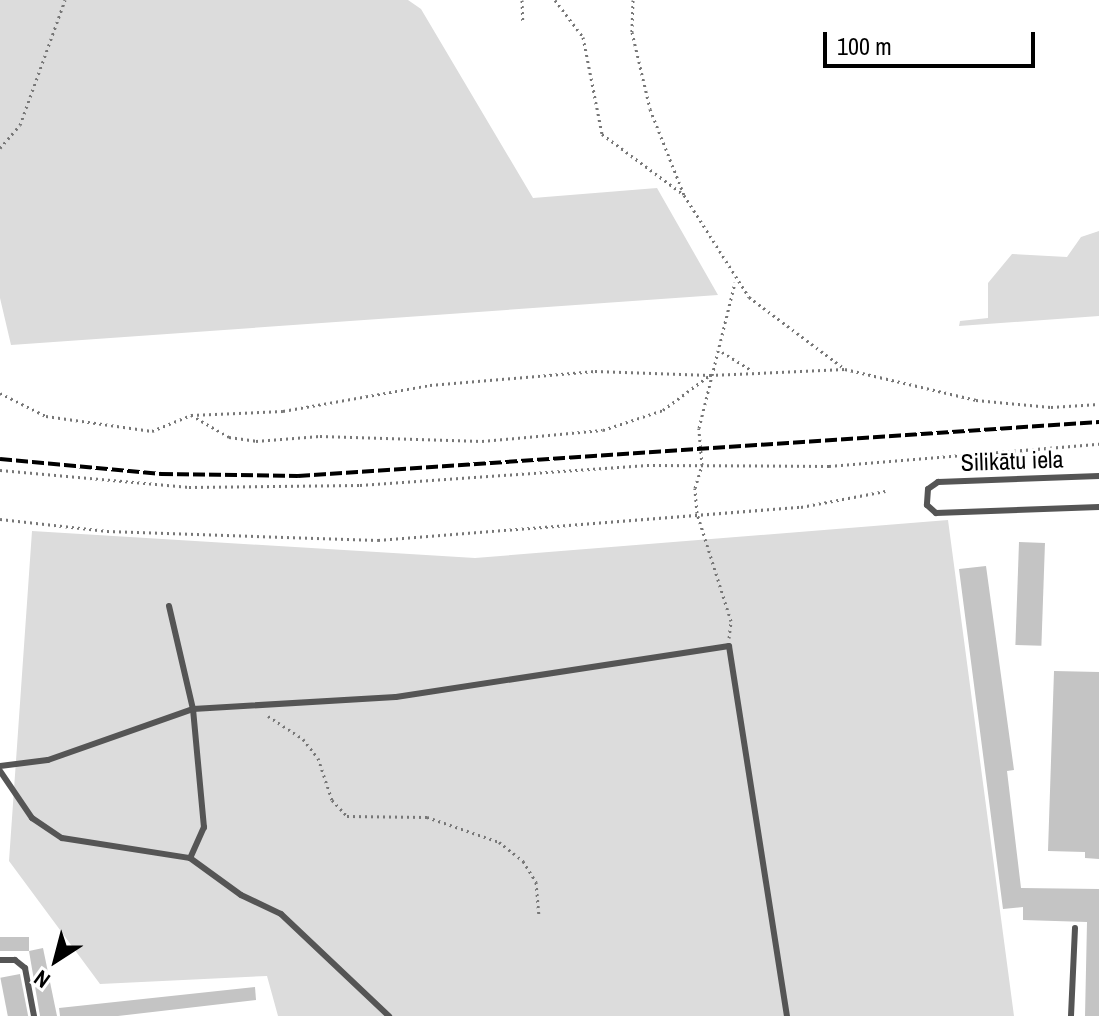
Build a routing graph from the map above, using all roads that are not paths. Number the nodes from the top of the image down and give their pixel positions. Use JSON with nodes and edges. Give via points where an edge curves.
{"nodes":[{"id":1,"x":1099,"y":476,"type":"edge"},
{"id":2,"x":1099,"y":507,"type":"edge"},
{"id":3,"x":169,"y":606,"type":"dead end"},
{"id":4,"x":193,"y":709,"type":"junction"},
{"id":5,"x":0,"y":769,"type":"edge"},
{"id":6,"x":190,"y":858,"type":"junction"},
{"id":7,"x":1075,"y":928,"type":"dead end"},
{"id":8,"x":0,"y":960,"type":"edge"},
{"id":9,"x":34,"y":1016,"type":"edge"},
{"id":10,"x":389,"y":1016,"type":"edge"},
{"id":11,"x":787,"y":1016,"type":"edge"},
{"id":12,"x":1071,"y":1016,"type":"edge"}],
"edges":[{"from":1,"to":2,"type":"lane","name":"Silikātu iela","via":[[938,482],[928,489],[927,505],[936,513]]},
{"from":3,"to":4,"type":"lane"},
{"from":4,"to":5,"type":"lane","via":[[48,760]]},
{"from":4,"to":6,"type":"lane","via":[[204,827]]},
{"from":4,"to":11,"type":"lane","via":[[396,697],[729,646]]},
{"from":5,"to":6,"type":"lane","via":[[32,818],[62,838]]},
{"from":6,"to":10,"type":"lane","via":[[241,895],[281,914]]},
{"from":7,"to":12,"type":"lane"},
{"from":8,"to":9,"type":"lane","via":[[15,960],[25,968]]}]}
